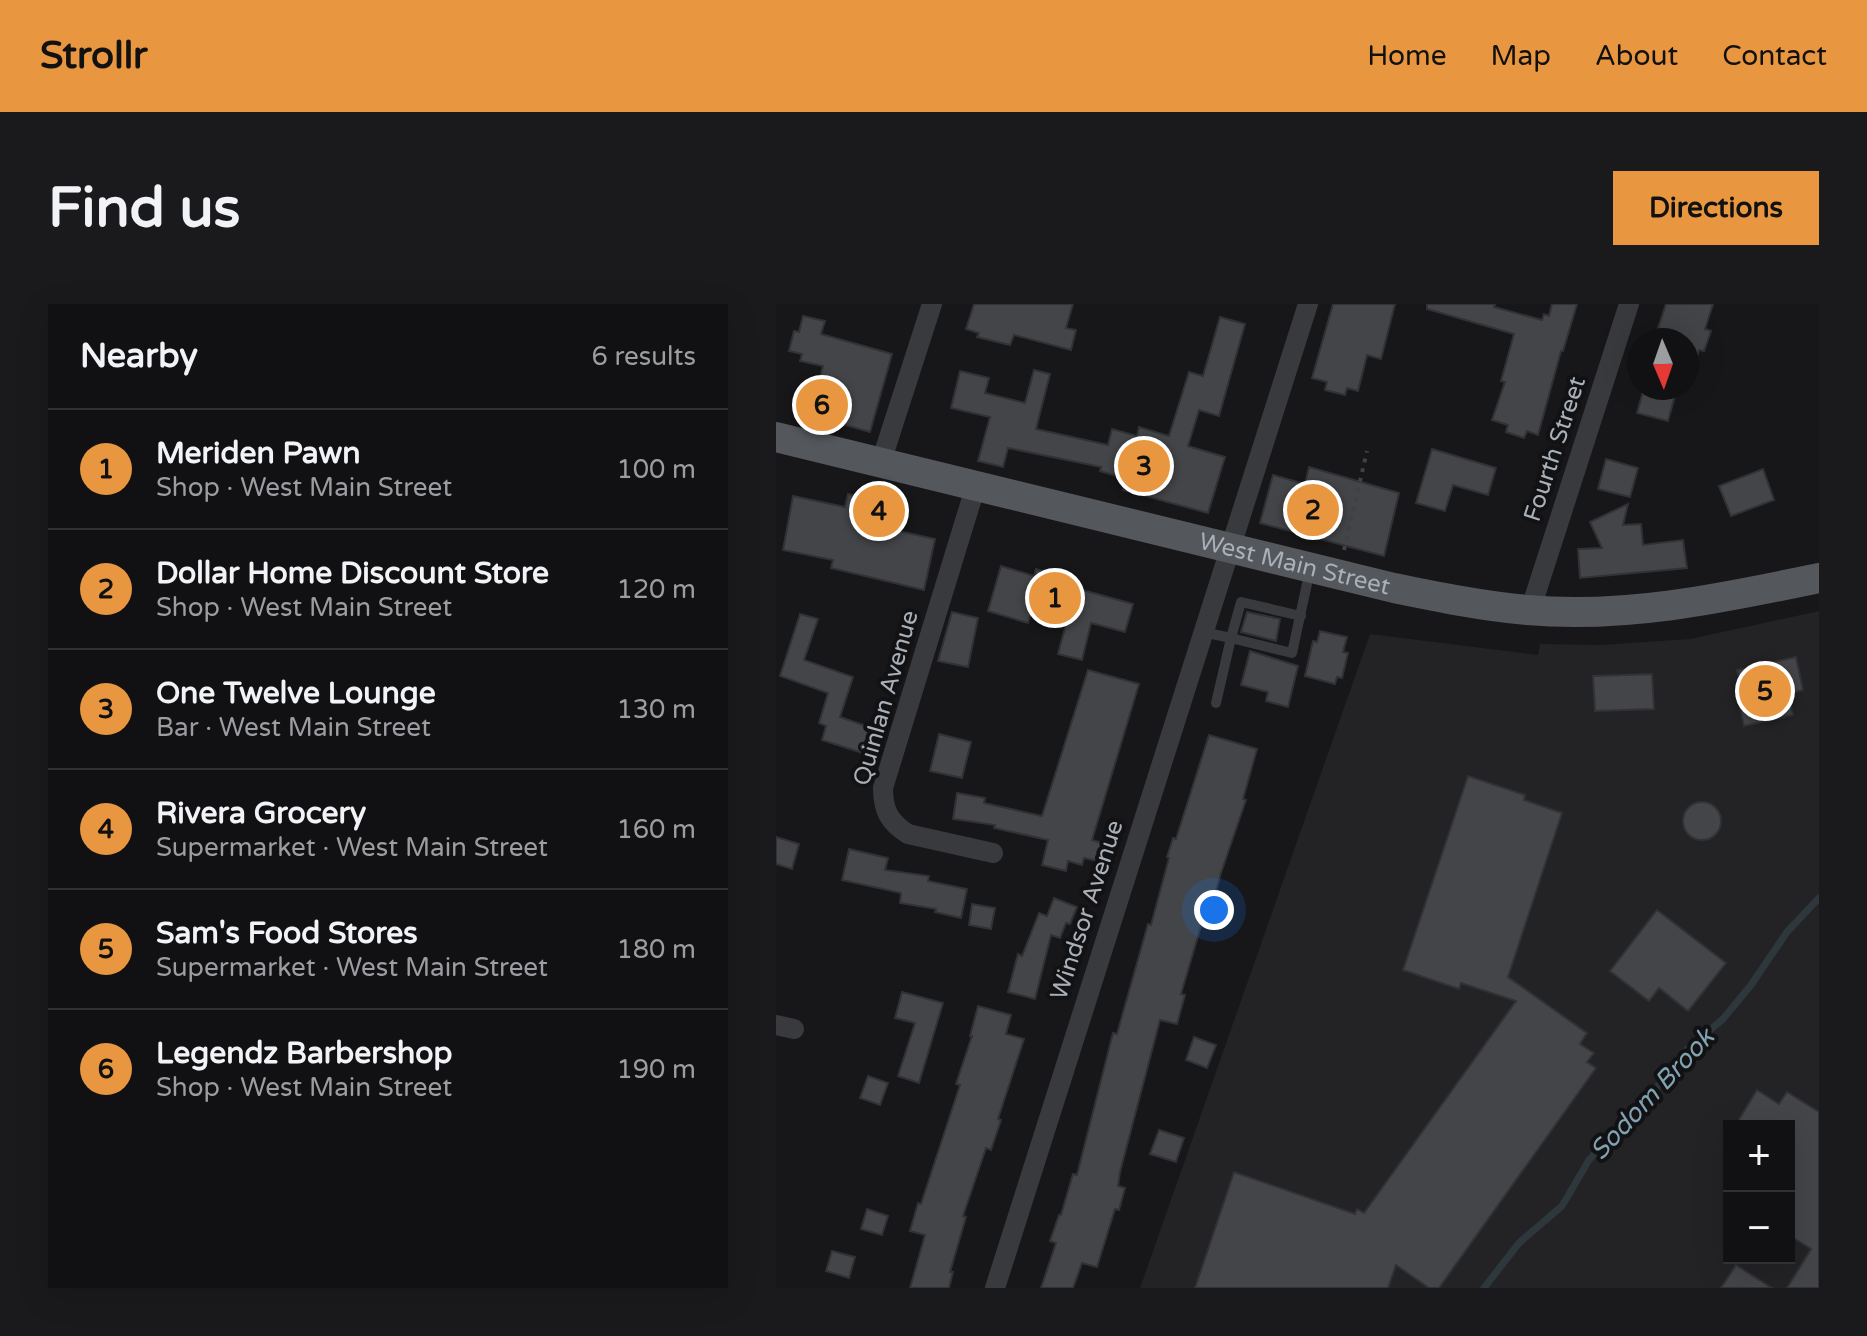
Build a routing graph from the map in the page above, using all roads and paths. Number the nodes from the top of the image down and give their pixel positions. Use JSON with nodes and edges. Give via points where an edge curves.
{"nodes":[{"id":1,"x":932,"y":304,"type":"edge"},
{"id":2,"x":1308,"y":304,"type":"edge"},
{"id":3,"x":1629,"y":304,"type":"edge"},
{"id":4,"x":776,"y":437,"type":"edge"},
{"id":5,"x":1367,"y":451,"type":"dead end"},
{"id":6,"x":881,"y":462,"type":"junction"},
{"id":7,"x":976,"y":485,"type":"junction"},
{"id":8,"x":1229,"y":548,"type":"junction"},
{"id":9,"x":1344,"y":550,"type":"dead end"},
{"id":10,"x":1311,"y":568,"type":"junction"},
{"id":11,"x":1819,"y":578,"type":"edge"},
{"id":12,"x":1530,"y":611,"type":"junction"},
{"id":13,"x":1301,"y":616,"type":"junction"},
{"id":14,"x":1203,"y":632,"type":"junction"},
{"id":15,"x":1231,"y":638,"type":"junction"},
{"id":16,"x":1216,"y":703,"type":"dead end"},
{"id":17,"x":993,"y":853,"type":"dead end"},
{"id":18,"x":995,"y":1288,"type":"edge"}],
"edges":[{"from":1,"to":6,"type":"street"},
{"from":2,"to":8,"type":"street","name":"Windsor Avenue"},
{"from":3,"to":12,"type":"street","name":"Fourth Street"},
{"from":4,"to":6,"type":"main road","name":"West Main Street"},
{"from":5,"to":9,"type":"path"},
{"from":6,"to":7,"type":"main road","name":"West Main Street"},
{"from":7,"to":8,"type":"main road","name":"West Main Street"},
{"from":7,"to":17,"type":"street","name":"Quinlan Avenue","via":[[883,788],[883,803],[888,817],[908,834]]},
{"from":8,"to":10,"type":"main road","name":"West Main Street"},
{"from":8,"to":14,"type":"street","name":"Windsor Avenue"},
{"from":10,"to":12,"type":"main road","name":"West Main Street","via":[[1452,600]]},
{"from":10,"to":13,"type":"lane"},
{"from":11,"to":12,"type":"main road","name":"West Main Street","via":[[1653,608]]},
{"from":13,"to":15,"type":"lane","via":[[1241,602]]},
{"from":13,"to":15,"type":"lane","via":[[1292,653]]},
{"from":14,"to":15,"type":"lane"},
{"from":14,"to":18,"type":"street","name":"Windsor Avenue"},
{"from":15,"to":16,"type":"lane"}]}
